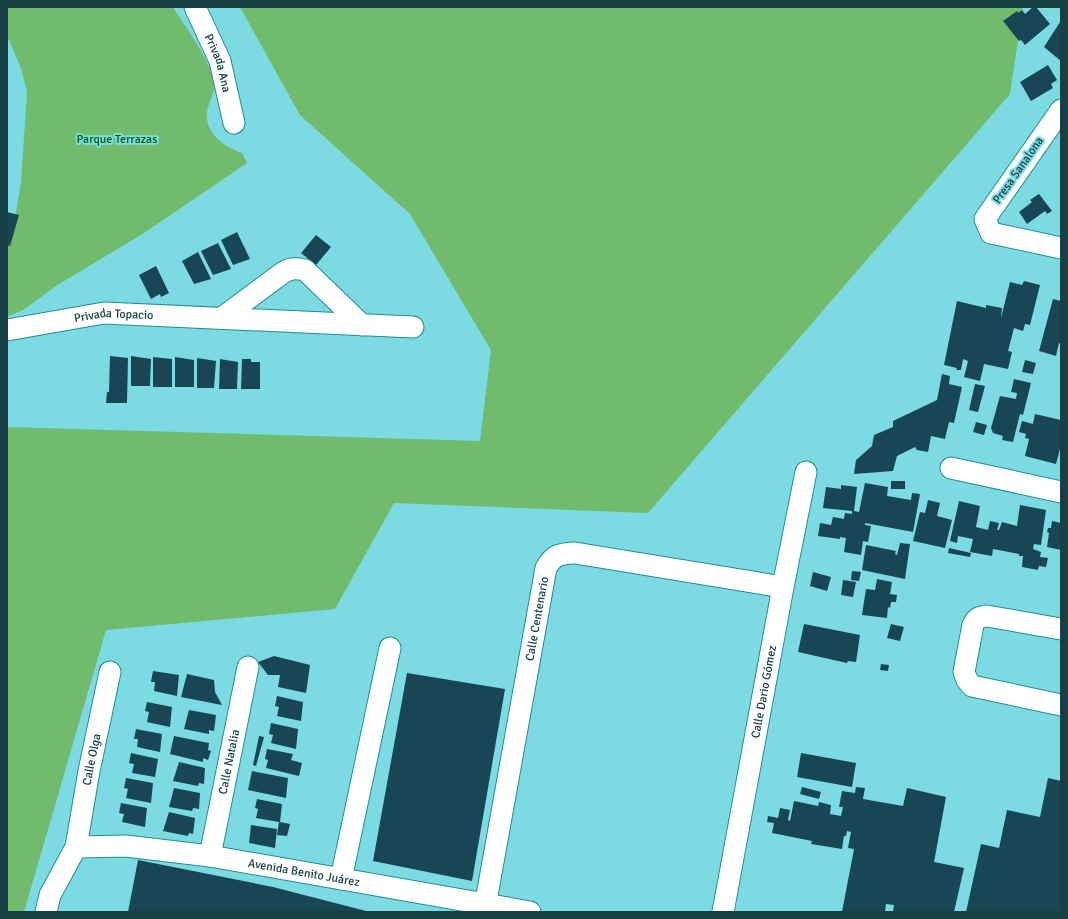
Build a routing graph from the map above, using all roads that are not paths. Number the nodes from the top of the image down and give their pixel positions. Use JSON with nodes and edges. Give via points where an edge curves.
{"nodes":[{"id":1,"x":194,"y":7,"type":"edge"},
{"id":2,"x":1061,"y":110,"type":"edge"},
{"id":3,"x":234,"y":123,"type":"dead end"},
{"id":4,"x":1061,"y":248,"type":"edge"},
{"id":5,"x":222,"y":318,"type":"junction"},
{"id":6,"x":362,"y":325,"type":"junction"},
{"id":7,"x":414,"y":328,"type":"dead end"},
{"id":8,"x":7,"y":330,"type":"edge"},
{"id":9,"x":951,"y":468,"type":"dead end"},
{"id":10,"x":806,"y":472,"type":"dead end"},
{"id":11,"x":1061,"y":492,"type":"edge"},
{"id":12,"x":783,"y":587,"type":"junction"},
{"id":13,"x":1061,"y":629,"type":"edge"},
{"id":14,"x":390,"y":648,"type":"dead end"},
{"id":15,"x":248,"y":667,"type":"dead end"},
{"id":16,"x":110,"y":672,"type":"dead end"},
{"id":17,"x":1061,"y":705,"type":"edge"},
{"id":18,"x":76,"y":847,"type":"junction"},
{"id":19,"x":210,"y":856,"type":"junction"},
{"id":20,"x":342,"y":879,"type":"junction"},
{"id":21,"x":485,"y":908,"type":"edge"},
{"id":22,"x":46,"y":912,"type":"edge"},
{"id":23,"x":530,"y":912,"type":"edge"},
{"id":24,"x":723,"y":912,"type":"edge"}],
"edges":[{"from":1,"to":3,"type":"street","name":"Privada Ana","via":[[220,61]]},
{"from":2,"to":4,"type":"street","name":"Presa Sanalona","via":[[985,219],[991,232]]},
{"from":5,"to":6,"type":"street","name":"Privada Topacio"},
{"from":5,"to":6,"type":"street","via":[[287,269],[296,268],[305,270]]},
{"from":5,"to":8,"type":"street","name":"Privada Topacio","via":[[104,313]]},
{"from":6,"to":7,"type":"street","name":"Privada Topacio"},
{"from":9,"to":11,"type":"street"},
{"from":10,"to":12,"type":"street","name":"Calle Dario Gómez"},
{"from":12,"to":21,"type":"street","name":"Calle Centenario","via":[[575,553],[552,558],[546,568]]},
{"from":12,"to":24,"type":"street","name":"Calle Dario Gómez"},
{"from":13,"to":17,"type":"street","via":[[980,616],[973,625],[964,672],[972,686]]},
{"from":14,"to":20,"type":"street"},
{"from":15,"to":19,"type":"street","name":"Calle Natalia"},
{"from":16,"to":18,"type":"street","name":"Calle Olga"},
{"from":18,"to":19,"type":"street","name":"Avenida Benito Juárez","via":[[126,846]]},
{"from":18,"to":22,"type":"street","name":"Calle Olga","via":[[50,895]]},
{"from":19,"to":20,"type":"street","name":"Avenida Benito Juárez"},
{"from":20,"to":21,"type":"street","name":"Avenida Benito Juárez"},
{"from":21,"to":23,"type":"street","name":"Avenida Benito Juárez"}]}
